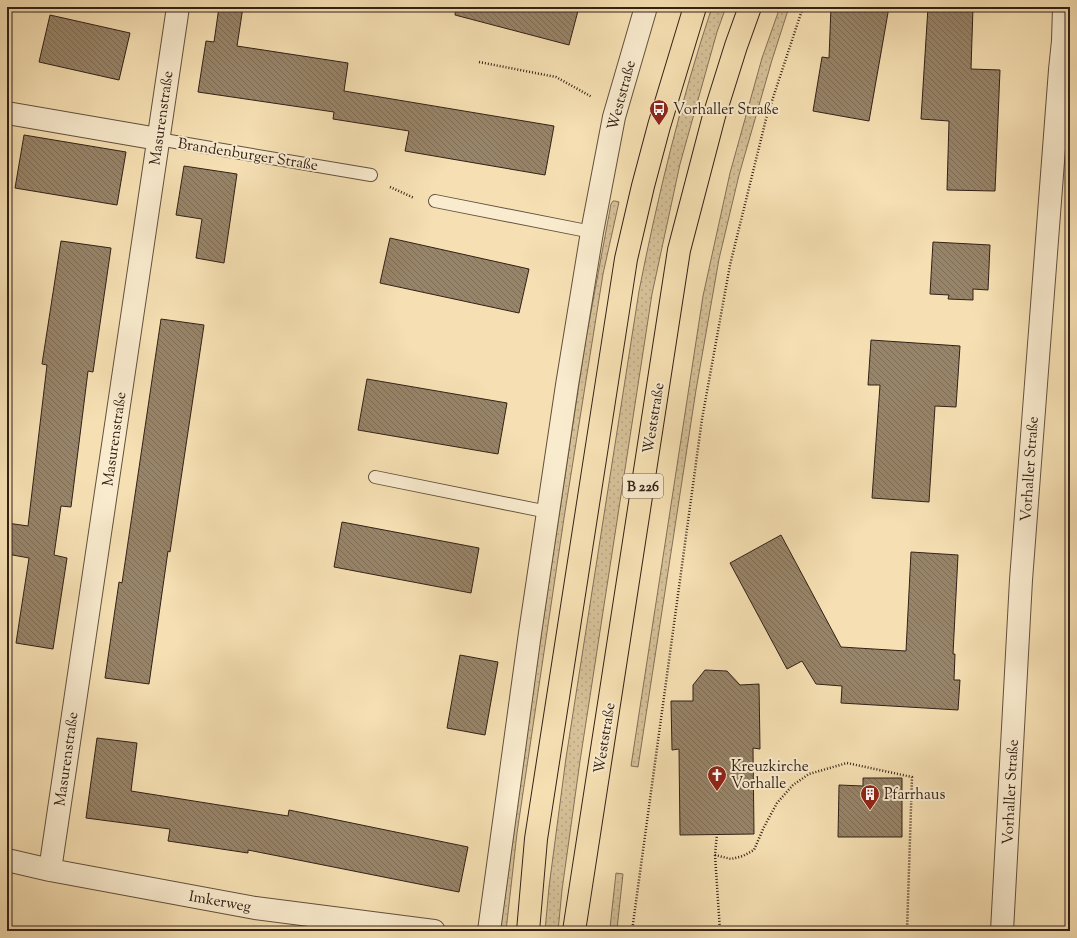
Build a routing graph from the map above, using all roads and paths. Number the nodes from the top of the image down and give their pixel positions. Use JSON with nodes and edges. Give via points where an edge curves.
{"nodes":[{"id":1,"x":178,"y":7,"type":"edge"},
{"id":2,"x":646,"y":7,"type":"edge"},
{"id":3,"x":695,"y":7,"type":"edge"},
{"id":4,"x":750,"y":7,"type":"edge"},
{"id":5,"x":803,"y":7,"type":"edge"},
{"id":6,"x":1064,"y":7,"type":"edge"},
{"id":7,"x":1067,"y":41,"type":"edge"},
{"id":8,"x":479,"y":62,"type":"dead end"},
{"id":9,"x":1065,"y":69,"type":"edge"},
{"id":10,"x":618,"y":106,"type":"junction"},
{"id":11,"x":7,"y":113,"type":"edge"},
{"id":12,"x":158,"y":139,"type":"junction"},
{"id":13,"x":370,"y":175,"type":"joint"},
{"id":14,"x":435,"y":201,"type":"joint"},
{"id":15,"x":592,"y":232,"type":"junction"},
{"id":16,"x":375,"y":477,"type":"dead end"},
{"id":17,"x":548,"y":512,"type":"junction"},
{"id":18,"x":717,"y":834,"type":"dead end"},
{"id":19,"x":716,"y":854,"type":"junction"},
{"id":20,"x":7,"y":860,"type":"edge"},
{"id":21,"x":50,"y":870,"type":"junction"},
{"id":22,"x":434,"y":931,"type":"edge"},
{"id":23,"x":489,"y":931,"type":"edge"},
{"id":24,"x":528,"y":931,"type":"edge"},
{"id":25,"x":574,"y":931,"type":"edge"},
{"id":26,"x":632,"y":931,"type":"edge"},
{"id":27,"x":720,"y":931,"type":"edge"},
{"id":28,"x":907,"y":931,"type":"edge"},
{"id":29,"x":1002,"y":931,"type":"edge"}],
"edges":[{"from":1,"to":12,"type":"street","name":"Masurenstraße"},
{"from":2,"to":10,"type":"street","name":"Weststraße"},
{"from":3,"to":24,"type":"main road","via":[[649,164],[626,259],[536,839]]},
{"from":4,"to":25,"type":"main road","name":"Weststraße","number":"B 226","via":[[714,116],[679,250]]},
{"from":5,"to":26,"type":"path","via":[[766,119],[730,265],[702,419]]},
{"from":6,"to":7,"type":"street","name":"Vorhaller Straße"},
{"from":7,"to":9,"type":"street","name":"Vorhaller Straße"},
{"from":8,"to":10,"type":"path","via":[[556,77],[596,100]]},
{"from":9,"to":29,"type":"street","name":"Vorhaller Straße","via":[[1021,580]]},
{"from":10,"to":15,"type":"street","name":"Weststraße"},
{"from":11,"to":12,"type":"street","name":"Brandenburger Straße"},
{"from":12,"to":13,"type":"lane","name":"Brandenburger Straße"},
{"from":12,"to":21,"type":"street","name":"Masurenstraße"},
{"from":13,"to":14,"type":"path","via":[[416,198]]},
{"from":14,"to":15,"type":"lane"},
{"from":15,"to":17,"type":"street","name":"Weststraße"},
{"from":16,"to":17,"type":"lane"},
{"from":17,"to":23,"type":"street","name":"Weststraße"},
{"from":18,"to":19,"type":"path"},
{"from":19,"to":27,"type":"path"},
{"from":19,"to":28,"type":"path","via":[[731,858],[743,856],[754,850],[777,803],[793,785],[809,774],[847,763],[912,777]]},
{"from":20,"to":21,"type":"street","name":"Imkerweg"},
{"from":21,"to":22,"type":"street","name":"Imkerweg","via":[[255,908]]}]}
